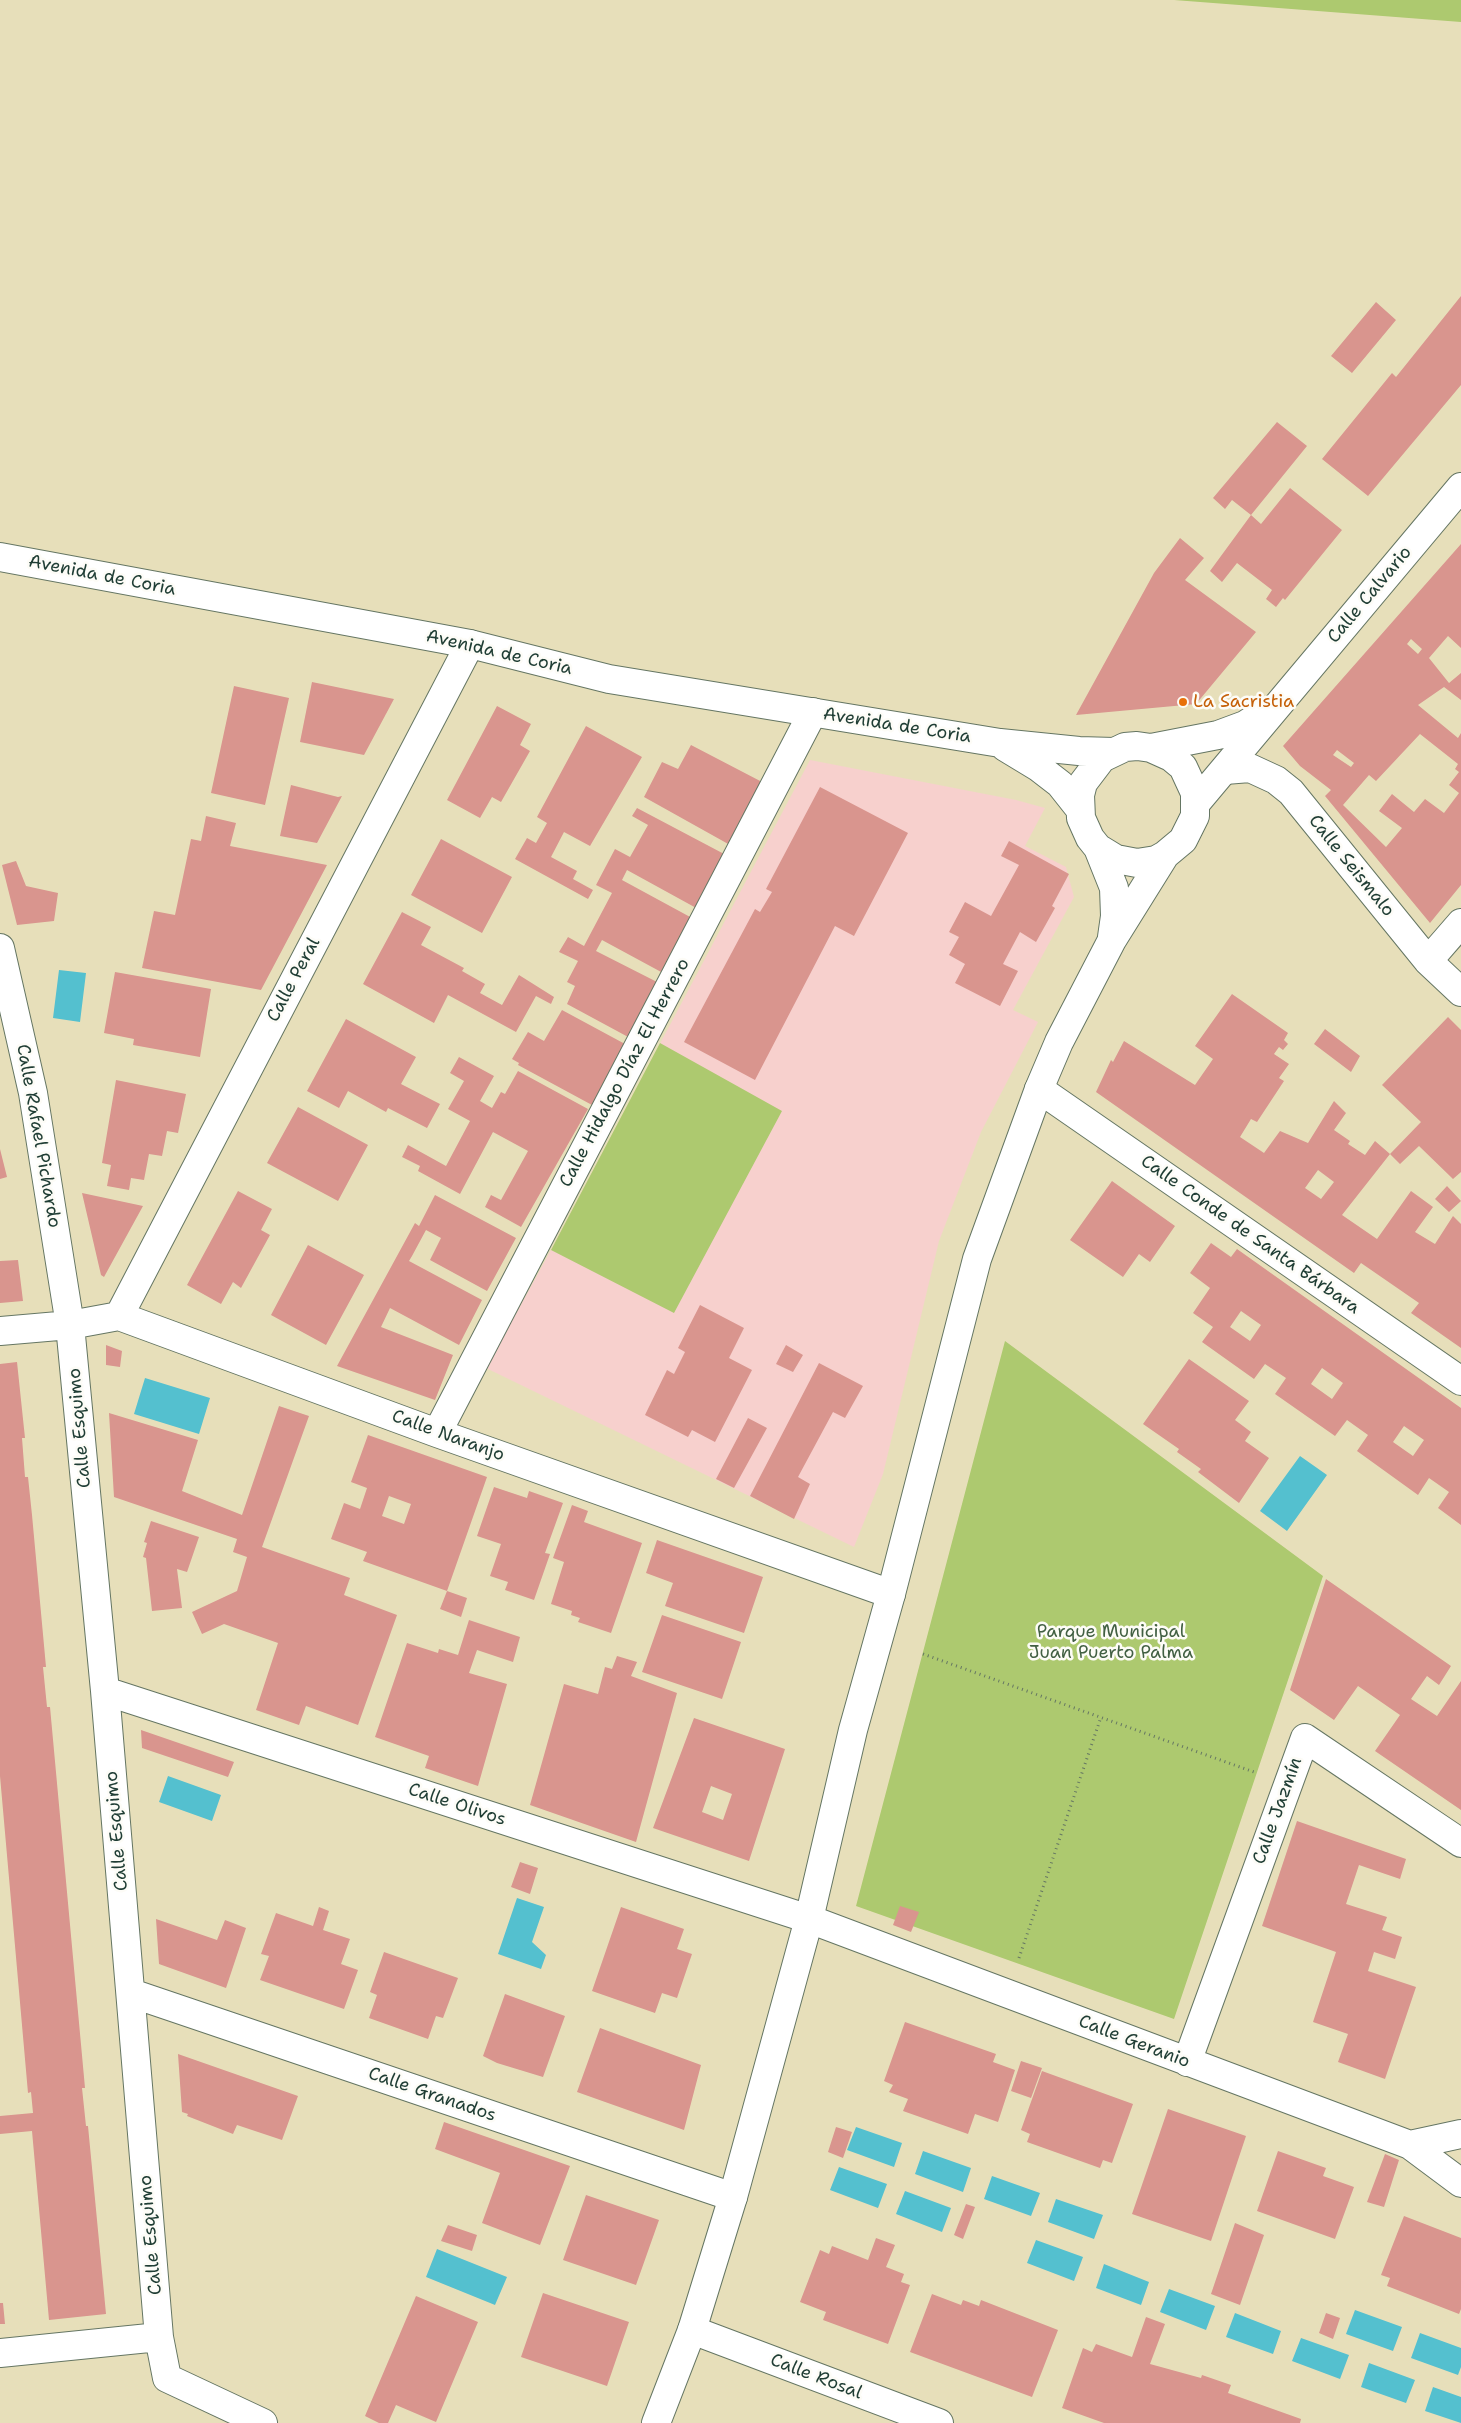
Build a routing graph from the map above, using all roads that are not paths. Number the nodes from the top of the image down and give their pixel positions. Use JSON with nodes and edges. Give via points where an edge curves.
{"nodes":[{"id":1,"x":1461,"y":487,"type":"edge"},
{"id":2,"x":0,"y":557,"type":"edge"},
{"id":3,"x":470,"y":644,"type":"junction"},
{"id":4,"x":1278,"y":703,"type":"junction"},
{"id":5,"x":812,"y":712,"type":"junction"},
{"id":6,"x":1000,"y":743,"type":"junction"},
{"id":7,"x":1151,"y":748,"type":"junction"},
{"id":8,"x":1114,"y":752,"type":"junction"},
{"id":9,"x":1225,"y":770,"type":"junction"},
{"id":10,"x":1196,"y":803,"type":"junction"},
{"id":11,"x":1079,"y":808,"type":"junction"},
{"id":12,"x":1098,"y":848,"type":"junction"},
{"id":13,"x":1166,"y":856,"type":"junction"},
{"id":14,"x":1461,"y":923,"type":"edge"},
{"id":15,"x":1112,"y":940,"type":"junction"},
{"id":16,"x":0,"y":948,"type":"edge"},
{"id":17,"x":1428,"y":961,"type":"junction"},
{"id":18,"x":1461,"y":992,"type":"edge"},
{"id":19,"x":1038,"y":1089,"type":"junction"},
{"id":20,"x":119,"y":1316,"type":"junction"},
{"id":21,"x":70,"y":1325,"type":"junction"},
{"id":22,"x":0,"y":1331,"type":"edge"},
{"id":23,"x":1461,"y":1381,"type":"edge"},
{"id":24,"x":437,"y":1433,"type":"junction"},
{"id":25,"x":892,"y":1594,"type":"junction"},
{"id":26,"x":105,"y":1691,"type":"junction"},
{"id":27,"x":1461,"y":1843,"type":"edge"},
{"id":28,"x":808,"y":1920,"type":"junction"},
{"id":29,"x":131,"y":1992,"type":"junction"},
{"id":30,"x":1187,"y":2062,"type":"junction"},
{"id":31,"x":1461,"y":2134,"type":"edge"},
{"id":32,"x":1410,"y":2145,"type":"junction"},
{"id":33,"x":1461,"y":2183,"type":"edge"},
{"id":34,"x":733,"y":2197,"type":"junction"},
{"id":35,"x":692,"y":2330,"type":"junction"},
{"id":36,"x":159,"y":2337,"type":"junction"},
{"id":37,"x":0,"y":2353,"type":"edge"},
{"id":38,"x":264,"y":2423,"type":"edge"},
{"id":39,"x":656,"y":2423,"type":"edge"},
{"id":40,"x":939,"y":2423,"type":"edge"}],
"edges":[{"from":1,"to":4,"type":"street","name":"Calle Calvario"},
{"from":2,"to":3,"type":"street","name":"Avenida de Coria"},
{"from":3,"to":5,"type":"street","name":"Avenida de Coria","via":[[609,679]]},
{"from":3,"to":20,"type":"street","name":"Calle Peral"},
{"from":4,"to":7,"type":"street","name":"Calle Calvario","via":[[1245,725],[1218,735]]},
{"from":4,"to":9,"type":"street","name":"Calle Calvario"},
{"from":5,"to":6,"type":"street","name":"Avenida de Coria"},
{"from":5,"to":24,"type":"street","name":"Calle Hidalgo Díaz El Herrero"},
{"from":6,"to":8,"type":"street","name":"Avenida de Coria"},
{"from":6,"to":11,"type":"street","name":"Avenida de Coria","via":[[1060,784]]},
{"from":7,"to":8,"type":"street","via":[[1137,746]]},
{"from":7,"to":10,"type":"street","via":[[1183,767],[1192,784]]},
{"from":8,"to":11,"type":"street","via":[[1102,758],[1083,783]]},
{"from":9,"to":10,"type":"street","name":"Calle Calvario"},
{"from":9,"to":17,"type":"street","name":"Calle Seismalo","via":[[1250,768],[1276,780],[1291,792]]},
{"from":10,"to":13,"type":"street","via":[[1190,828],[1176,849]]},
{"from":11,"to":12,"type":"street","via":[[1084,828]]},
{"from":12,"to":13,"type":"street","via":[[1116,859],[1137,863]]},
{"from":12,"to":15,"type":"street","via":[[1114,888]]},
{"from":13,"to":15,"type":"street"},
{"from":14,"to":17,"type":"street"},
{"from":15,"to":19,"type":"street","via":[[1077,1004]]},
{"from":16,"to":21,"type":"street","name":"Calle Rafael Pichardo","via":[[33,1094]]},
{"from":17,"to":18,"type":"street","name":"Calle Seismalo"},
{"from":19,"to":23,"type":"street","name":"Calle Conde de Santa Bárbara"},
{"from":19,"to":25,"type":"street","via":[[977,1259]]},
{"from":20,"to":21,"type":"street"},
{"from":20,"to":24,"type":"street","name":"Calle Naranjo"},
{"from":21,"to":22,"type":"street"},
{"from":21,"to":26,"type":"street","name":"Calle Esquimo"},
{"from":24,"to":25,"type":"street","name":"Calle Naranjo"},
{"from":25,"to":28,"type":"street","via":[[853,1730]]},
{"from":26,"to":28,"type":"street","name":"Calle Olivos"},
{"from":26,"to":29,"type":"street","name":"Calle Esquimo"},
{"from":27,"to":30,"type":"street","name":"Calle Jazmín","via":[[1305,1738]]},
{"from":28,"to":30,"type":"street","name":"Calle Geranio"},
{"from":28,"to":34,"type":"street"},
{"from":29,"to":34,"type":"street","name":"Calle Granados"},
{"from":29,"to":36,"type":"street","name":"Calle Esquimo"},
{"from":30,"to":32,"type":"street","name":"Calle Geranio"},
{"from":31,"to":32,"type":"street"},
{"from":32,"to":33,"type":"street","name":"Calle Geranio"},
{"from":34,"to":35,"type":"street"},
{"from":35,"to":39,"type":"street"},
{"from":35,"to":40,"type":"street","name":"Calle Rosal"},
{"from":36,"to":37,"type":"street"},
{"from":36,"to":38,"type":"street","name":"Calle Esquimo","via":[[167,2378]]}]}
